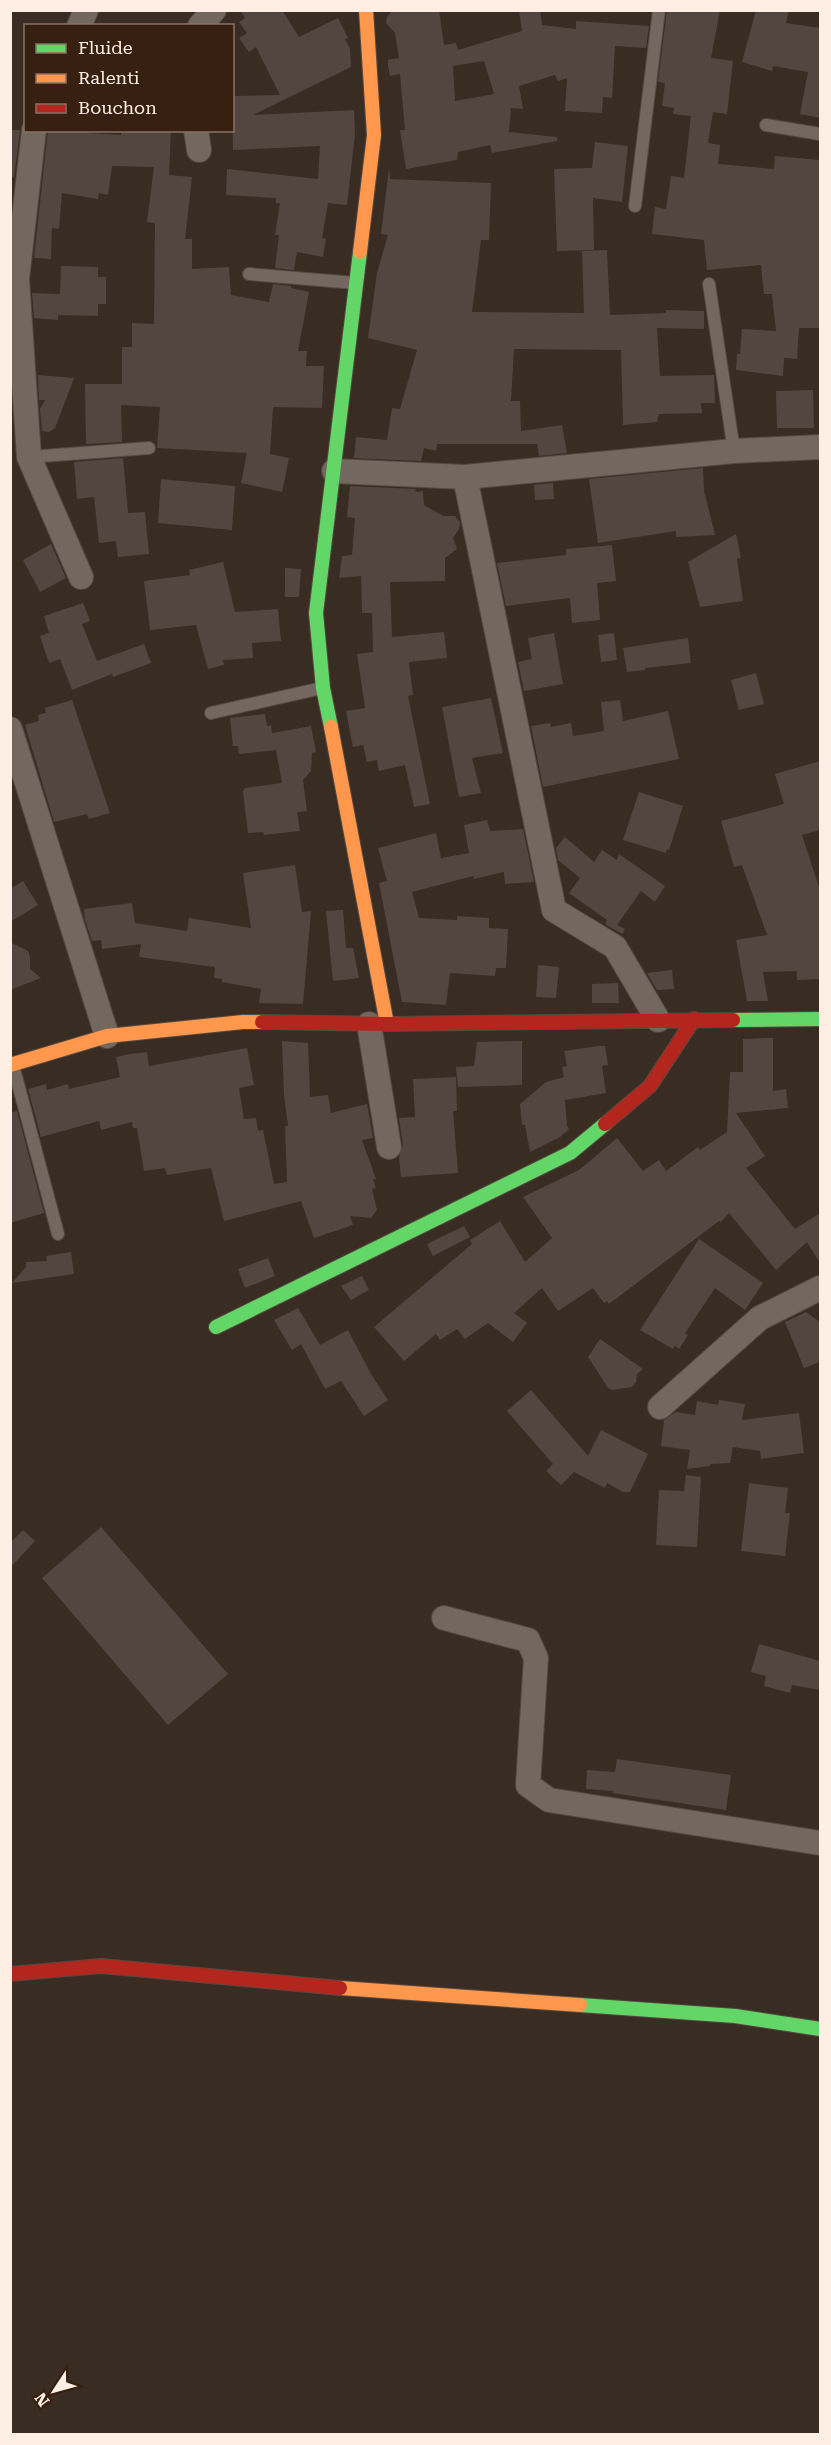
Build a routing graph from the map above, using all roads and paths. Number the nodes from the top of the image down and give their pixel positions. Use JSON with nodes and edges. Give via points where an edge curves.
{"nodes":[{"id":1,"x":86,"y":10,"type":"edge"},
{"id":2,"x":214,"y":10,"type":"edge"},
{"id":3,"x":366,"y":10,"type":"edge"},
{"id":4,"x":659,"y":10,"type":"edge"},
{"id":5,"x":80,"y":24,"type":"edge"},
{"id":6,"x":202,"y":24,"type":"edge"},
{"id":7,"x":766,"y":125,"type":"dead end"},
{"id":8,"x":34,"y":132,"type":"edge"},
{"id":9,"x":820,"y":134,"type":"edge"},
{"id":10,"x":635,"y":206,"type":"dead end"},
{"id":11,"x":249,"y":274,"type":"dead end"},
{"id":12,"x":356,"y":283,"type":"junction"},
{"id":13,"x":709,"y":284,"type":"dead end"},
{"id":14,"x":820,"y":447,"type":"edge"},
{"id":15,"x":149,"y":448,"type":"dead end"},
{"id":16,"x":734,"y":451,"type":"junction"},
{"id":17,"x":29,"y":457,"type":"junction"},
{"id":18,"x":334,"y":471,"type":"junction"},
{"id":19,"x":465,"y":477,"type":"junction"},
{"id":20,"x":81,"y":577,"type":"dead end"},
{"id":21,"x":323,"y":688,"type":"junction"},
{"id":22,"x":211,"y":713,"type":"dead end"},
{"id":23,"x":10,"y":729,"type":"edge"},
{"id":24,"x":694,"y":1019,"type":"junction"},
{"id":25,"x":820,"y":1019,"type":"edge"},
{"id":26,"x":658,"y":1020,"type":"junction"},
{"id":27,"x":378,"y":1024,"type":"junction"},
{"id":28,"x":107,"y":1036,"type":"junction"},
{"id":29,"x":12,"y":1065,"type":"edge"},
{"id":30,"x":389,"y":1147,"type":"dead end"},
{"id":31,"x":58,"y":1234,"type":"dead end"},
{"id":32,"x":820,"y":1288,"type":"edge"},
{"id":33,"x":216,"y":1327,"type":"dead end"},
{"id":34,"x":660,"y":1407,"type":"dead end"},
{"id":35,"x":444,"y":1618,"type":"dead end"},
{"id":36,"x":820,"y":1843,"type":"edge"},
{"id":37,"x":10,"y":1974,"type":"edge"},
{"id":38,"x":820,"y":2027,"type":"edge"}],
"edges":[{"from":1,"to":5,"type":"street"},
{"from":2,"to":6,"type":"street"},
{"from":3,"to":12,"type":"street","via":[[374,135]]},
{"from":4,"to":10,"type":"lane"},
{"from":7,"to":9,"type":"lane"},
{"from":8,"to":17,"type":"street","via":[[18,279]]},
{"from":11,"to":12,"type":"lane"},
{"from":12,"to":18,"type":"street"},
{"from":13,"to":16,"type":"lane"},
{"from":14,"to":16,"type":"street"},
{"from":15,"to":17,"type":"lane"},
{"from":16,"to":19,"type":"street"},
{"from":17,"to":20,"type":"street"},
{"from":18,"to":19,"type":"street"},
{"from":18,"to":21,"type":"street","via":[[316,613]]},
{"from":19,"to":26,"type":"street","via":[[554,910],[615,947]]},
{"from":21,"to":22,"type":"lane"},
{"from":21,"to":27,"type":"street"},
{"from":23,"to":28,"type":"street"},
{"from":24,"to":25,"type":"street"},
{"from":24,"to":26,"type":"street"},
{"from":24,"to":33,"type":"street","via":[[650,1086],[570,1153]]},
{"from":26,"to":27,"type":"street"},
{"from":27,"to":28,"type":"street","via":[[243,1022]]},
{"from":27,"to":30,"type":"street"},
{"from":28,"to":29,"type":"street"},
{"from":29,"to":31,"type":"lane"},
{"from":32,"to":34,"type":"street","via":[[760,1318]]},
{"from":35,"to":36,"type":"street","via":[[528,1640],[536,1658],[528,1785],[549,1800]]},
{"from":37,"to":38,"type":"street","via":[[101,1966],[366,1990],[735,2016]]}]}
